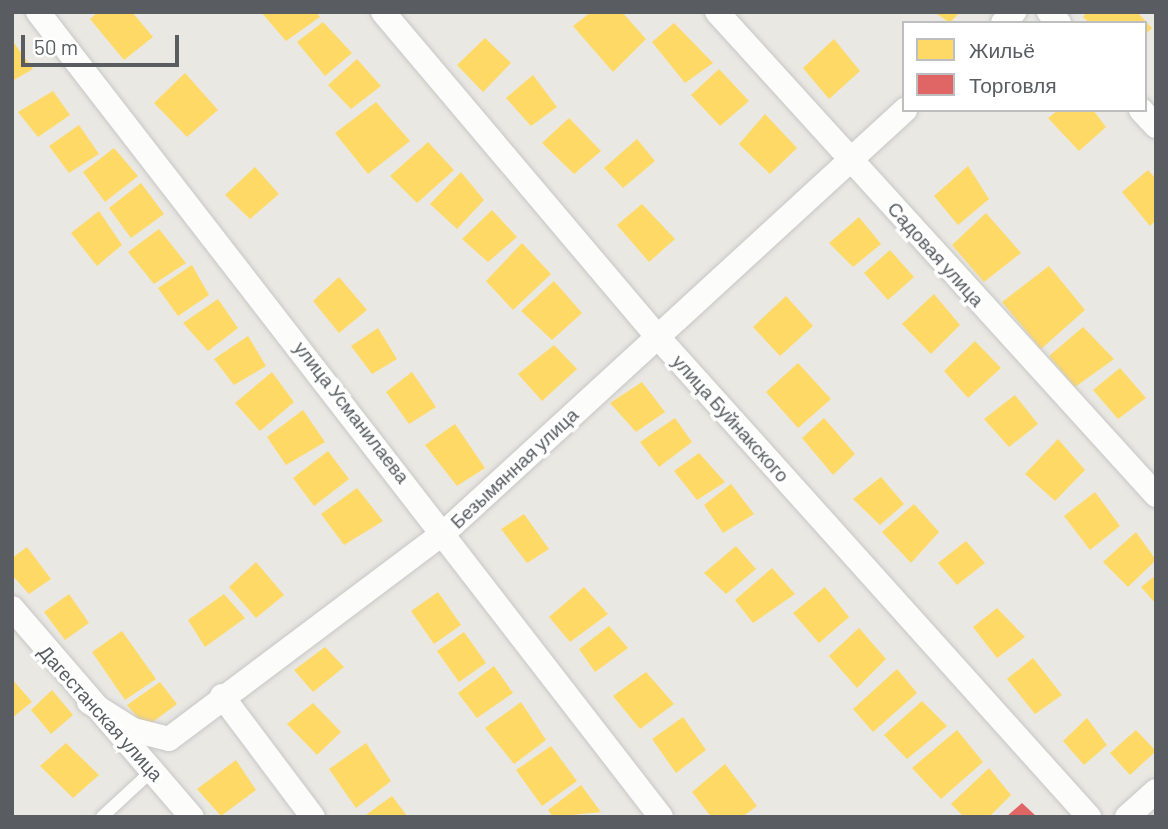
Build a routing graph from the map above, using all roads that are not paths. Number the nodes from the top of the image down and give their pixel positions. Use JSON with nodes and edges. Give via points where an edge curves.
{"nodes":[{"id":1,"x":37,"y":12,"type":"edge"},
{"id":2,"x":383,"y":12,"type":"edge"},
{"id":3,"x":717,"y":12,"type":"edge"},
{"id":4,"x":903,"y":112,"type":"edge"},
{"id":5,"x":1143,"y":112,"type":"edge"},
{"id":6,"x":1156,"y":126,"type":"edge"},
{"id":7,"x":850,"y":159,"type":"junction"},
{"id":8,"x":657,"y":336,"type":"junction"},
{"id":9,"x":1156,"y":495,"type":"edge"},
{"id":10,"x":446,"y":531,"type":"junction"},
{"id":11,"x":12,"y":608,"type":"edge"},
{"id":12,"x":222,"y":696,"type":"junction"},
{"id":13,"x":89,"y":702,"type":"junction"},
{"id":14,"x":154,"y":769,"type":"junction"},
{"id":15,"x":1156,"y":791,"type":"edge"},
{"id":16,"x":102,"y":817,"type":"edge"},
{"id":17,"x":192,"y":817,"type":"edge"},
{"id":18,"x":313,"y":817,"type":"edge"},
{"id":19,"x":661,"y":817,"type":"edge"},
{"id":20,"x":1088,"y":817,"type":"edge"},
{"id":21,"x":1127,"y":817,"type":"edge"}],
"edges":[{"from":1,"to":10,"type":"street","name":"улица Усманилаева"},
{"from":2,"to":8,"type":"street","name":"улица Буйнакского"},
{"from":3,"to":7,"type":"street","name":"Садовая улица"},
{"from":4,"to":7,"type":"street","name":"Безымянная улица"},
{"from":5,"to":6,"type":"street"},
{"from":7,"to":8,"type":"street","name":"Безымянная улица"},
{"from":7,"to":9,"type":"street","name":"Садовая улица"},
{"from":8,"to":10,"type":"street","name":"Безымянная улица"},
{"from":8,"to":20,"type":"street","name":"улица Буйнакского"},
{"from":10,"to":12,"type":"street","name":"Безымянная улица"},
{"from":10,"to":19,"type":"street","name":"улица Усманилаева"},
{"from":11,"to":13,"type":"street","name":"Дагестанская улица"},
{"from":12,"to":13,"type":"street","name":"Безымянная улица","via":[[169,739],[133,730]]},
{"from":12,"to":18,"type":"street"},
{"from":13,"to":14,"type":"street","name":"Дагестанская улица"},
{"from":14,"to":16,"type":"lane"},
{"from":14,"to":17,"type":"street","name":"Дагестанская улица"},
{"from":15,"to":21,"type":"street"}]}
